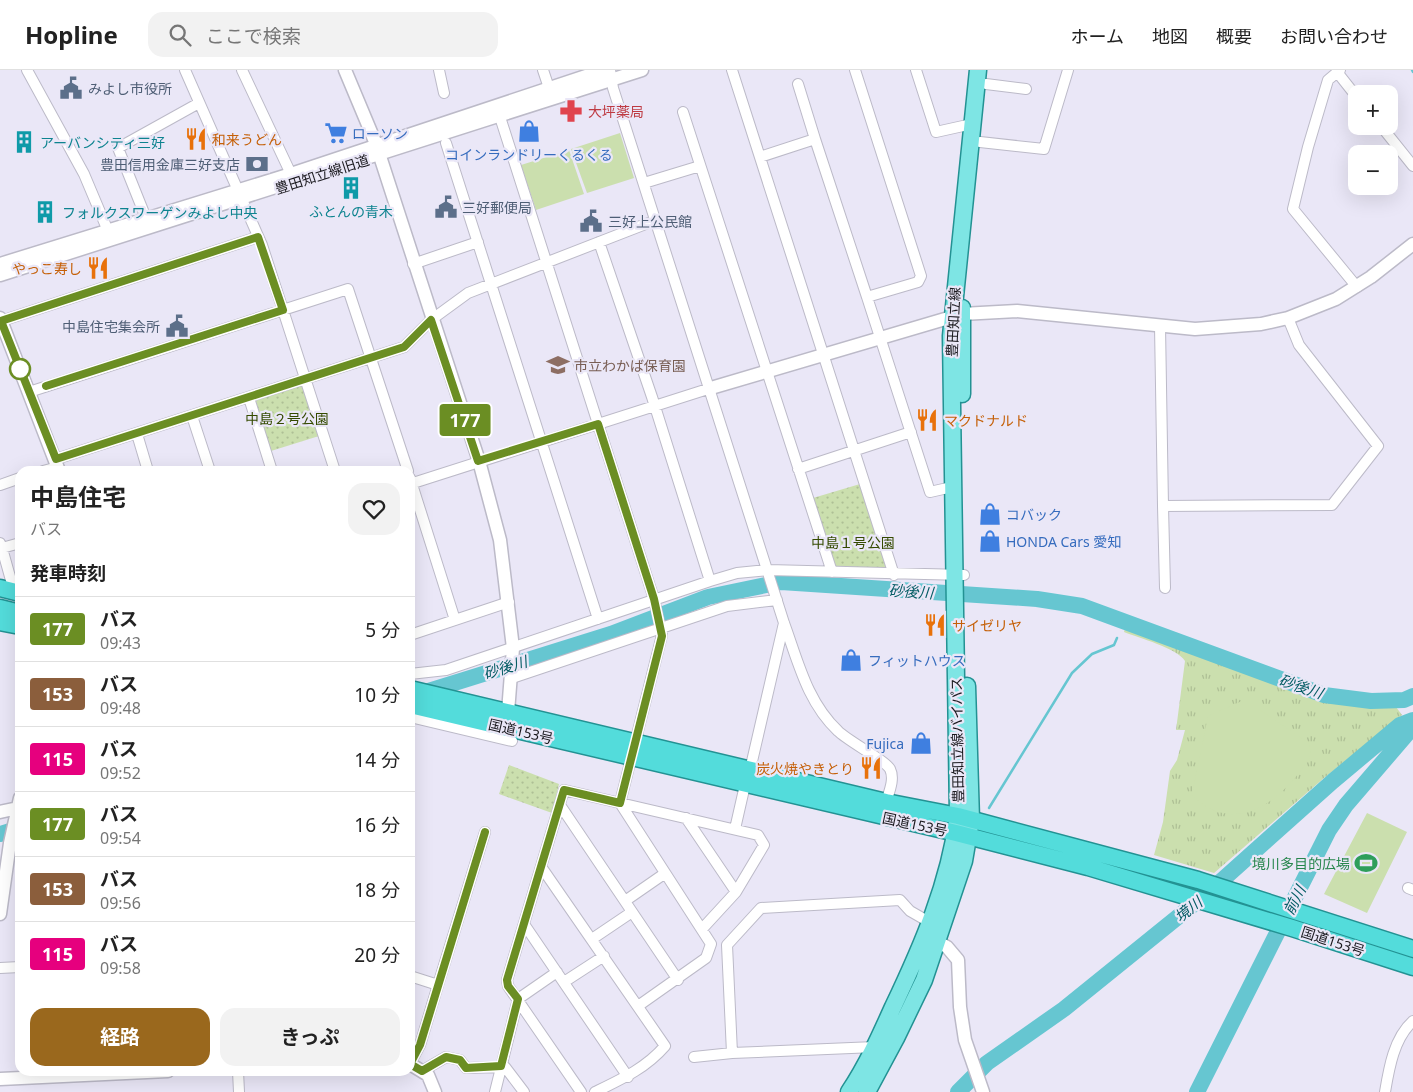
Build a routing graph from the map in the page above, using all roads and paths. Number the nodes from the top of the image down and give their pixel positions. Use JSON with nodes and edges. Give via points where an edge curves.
{"nodes":[{"id":1,"x":27,"y":70,"type":"edge"},
{"id":2,"x":185,"y":70,"type":"edge"},
{"id":3,"x":242,"y":70,"type":"edge"},
{"id":4,"x":345,"y":70,"type":"edge"},
{"id":5,"x":439,"y":70,"type":"edge"},
{"id":6,"x":543,"y":70,"type":"edge"},
{"id":7,"x":642,"y":70,"type":"edge"},
{"id":8,"x":732,"y":70,"type":"edge"},
{"id":9,"x":856,"y":70,"type":"edge"},
{"id":10,"x":916,"y":70,"type":"edge"},
{"id":11,"x":1068,"y":70,"type":"edge"},
{"id":12,"x":608,"y":73,"type":"edge"},
{"id":13,"x":1333,"y":73,"type":"edge"},
{"id":14,"x":984,"y":75,"type":"edge"},
{"id":15,"x":798,"y":84,"type":"dead end"},
{"id":16,"x":549,"y":88,"type":"junction"},
{"id":17,"x":1348,"y":88,"type":"edge"},
{"id":18,"x":1026,"y":89,"type":"dead end"},
{"id":19,"x":444,"y":93,"type":"dead end"},
{"id":20,"x":199,"y":103,"type":"junction"},
{"id":21,"x":683,"y":112,"type":"dead end"},
{"id":22,"x":500,"y":117,"type":"junction"},
{"id":23,"x":972,"y":124,"type":"junction"},
{"id":24,"x":1388,"y":135,"type":"edge"},
{"id":25,"x":815,"y":139,"type":"junction"},
{"id":26,"x":980,"y":142,"type":"junction"},
{"id":27,"x":446,"y":144,"type":"dead end"},
{"id":28,"x":377,"y":150,"type":"junction"},
{"id":29,"x":760,"y":157,"type":"junction"},
{"id":30,"x":700,"y":166,"type":"junction"},
{"id":31,"x":1413,"y":166,"type":"edge"},
{"id":32,"x":291,"y":174,"type":"junction"},
{"id":33,"x":644,"y":182,"type":"junction"},
{"id":34,"x":241,"y":194,"type":"junction"},
{"id":35,"x":146,"y":218,"type":"junction"},
{"id":36,"x":656,"y":220,"type":"junction"},
{"id":37,"x":108,"y":231,"type":"junction"},
{"id":38,"x":258,"y":237,"type":"junction"},
{"id":39,"x":478,"y":242,"type":"junction"},
{"id":40,"x":599,"y":242,"type":"junction"},
{"id":41,"x":1412,"y":248,"type":"edge"},
{"id":42,"x":0,"y":264,"type":"edge"},
{"id":43,"x":414,"y":264,"type":"junction"},
{"id":44,"x":546,"y":265,"type":"junction"},
{"id":45,"x":0,"y":276,"type":"edge"},
{"id":46,"x":492,"y":283,"type":"junction"},
{"id":47,"x":1357,"y":287,"type":"junction"},
{"id":48,"x":867,"y":297,"type":"junction"},
{"id":49,"x":283,"y":310,"type":"junction"},
{"id":50,"x":957,"y":314,"type":"junction"},
{"id":51,"x":1288,"y":318,"type":"junction"},
{"id":52,"x":1,"y":319,"type":"edge"},
{"id":53,"x":431,"y":320,"type":"junction"},
{"id":54,"x":1160,"y":326,"type":"junction"},
{"id":55,"x":880,"y":337,"type":"junction"},
{"id":56,"x":823,"y":354,"type":"junction"},
{"id":57,"x":370,"y":358,"type":"junction"},
{"id":58,"x":768,"y":371,"type":"junction"},
{"id":59,"x":305,"y":379,"type":"junction"},
{"id":60,"x":710,"y":388,"type":"junction"},
{"id":61,"x":29,"y":392,"type":"junction"},
{"id":62,"x":248,"y":398,"type":"junction"},
{"id":63,"x":654,"y":405,"type":"junction"},
{"id":64,"x":192,"y":416,"type":"junction"},
{"id":65,"x":598,"y":424,"type":"junction"},
{"id":66,"x":911,"y":432,"type":"junction"},
{"id":67,"x":137,"y":434,"type":"junction"},
{"id":68,"x":542,"y":442,"type":"junction"},
{"id":69,"x":854,"y":451,"type":"junction"},
{"id":70,"x":478,"y":461,"type":"junction"},
{"id":71,"x":58,"y":466,"type":"edge"},
{"id":72,"x":147,"y":466,"type":"edge"},
{"id":73,"x":208,"y":466,"type":"edge"},
{"id":74,"x":270,"y":466,"type":"edge"},
{"id":75,"x":333,"y":466,"type":"edge"},
{"id":76,"x":406,"y":466,"type":"edge"},
{"id":77,"x":798,"y":470,"type":"junction"},
{"id":78,"x":15,"y":480,"type":"edge"},
{"id":79,"x":415,"y":481,"type":"edge"},
{"id":80,"x":0,"y":485,"type":"edge"},
{"id":81,"x":952,"y":487,"type":"junction"},
{"id":82,"x":415,"y":495,"type":"edge"},
{"id":83,"x":1163,"y":506,"type":"junction"},
{"id":84,"x":15,"y":543,"type":"edge"},
{"id":85,"x":1,"y":545,"type":"edge"},
{"id":86,"x":832,"y":572,"type":"junction"},
{"id":87,"x":769,"y":574,"type":"junction"},
{"id":88,"x":894,"y":574,"type":"junction"},
{"id":89,"x":959,"y":575,"type":"junction"},
{"id":90,"x":710,"y":581,"type":"junction"},
{"id":91,"x":1165,"y":588,"type":"dead end"},
{"id":92,"x":11,"y":591,"type":"edge"},
{"id":93,"x":776,"y":598,"type":"junction"},
{"id":94,"x":654,"y":599,"type":"junction"},
{"id":95,"x":509,"y":602,"type":"junction"},
{"id":96,"x":0,"y":608,"type":"edge"},
{"id":97,"x":15,"y":612,"type":"edge"},
{"id":98,"x":598,"y":619,"type":"junction"},
{"id":99,"x":455,"y":620,"type":"junction"},
{"id":100,"x":0,"y":622,"type":"edge"},
{"id":101,"x":784,"y":623,"type":"junction"},
{"id":102,"x":15,"y":625,"type":"edge"},
{"id":103,"x":661,"y":629,"type":"junction"},
{"id":104,"x":415,"y":633,"type":"edge"},
{"id":105,"x":513,"y":648,"type":"junction"},
{"id":106,"x":415,"y":678,"type":"edge"},
{"id":107,"x":512,"y":678,"type":"junction"},
{"id":108,"x":415,"y":681,"type":"edge"},
{"id":109,"x":415,"y":706,"type":"edge"},
{"id":110,"x":508,"y":712,"type":"junction"},
{"id":111,"x":415,"y":718,"type":"edge"},
{"id":112,"x":512,"y":740,"type":"dead end"},
{"id":113,"x":635,"y":751,"type":"junction"},
{"id":114,"x":747,"y":777,"type":"junction"},
{"id":115,"x":886,"y":802,"type":"junction"},
{"id":116,"x":620,"y":803,"type":"junction"},
{"id":117,"x":15,"y":805,"type":"edge"},
{"id":118,"x":560,"y":805,"type":"junction"},
{"id":119,"x":0,"y":812,"type":"edge"},
{"id":120,"x":686,"y":818,"type":"junction"},
{"id":121,"x":964,"y":818,"type":"junction"},
{"id":122,"x":15,"y":826,"type":"edge"},
{"id":123,"x":735,"y":829,"type":"junction"},
{"id":124,"x":485,"y":832,"type":"dead end"},
{"id":125,"x":962,"y":835,"type":"junction"},
{"id":126,"x":542,"y":868,"type":"junction"},
{"id":127,"x":664,"y":874,"type":"junction"},
{"id":128,"x":736,"y":892,"type":"junction"},
{"id":129,"x":625,"y":901,"type":"junction"},
{"id":130,"x":632,"y":912,"type":"junction"},
{"id":131,"x":0,"y":914,"type":"edge"},
{"id":132,"x":931,"y":923,"type":"junction"},
{"id":133,"x":524,"y":924,"type":"junction"},
{"id":134,"x":702,"y":929,"type":"junction"},
{"id":135,"x":592,"y":939,"type":"junction"},
{"id":136,"x":938,"y":942,"type":"junction"},
{"id":137,"x":1413,"y":949,"type":"edge"},
{"id":138,"x":604,"y":956,"type":"junction"},
{"id":139,"x":15,"y":967,"type":"edge"},
{"id":140,"x":1413,"y":967,"type":"edge"},
{"id":141,"x":0,"y":968,"type":"edge"},
{"id":142,"x":557,"y":972,"type":"junction"},
{"id":143,"x":415,"y":978,"type":"edge"},
{"id":144,"x":678,"y":980,"type":"junction"},
{"id":145,"x":564,"y":982,"type":"junction"},
{"id":146,"x":438,"y":985,"type":"junction"},
{"id":147,"x":518,"y":999,"type":"junction"},
{"id":148,"x":638,"y":1006,"type":"junction"},
{"id":149,"x":1413,"y":1021,"type":"edge"},
{"id":150,"x":1409,"y":1030,"type":"edge"},
{"id":151,"x":875,"y":1047,"type":"junction"},
{"id":152,"x":732,"y":1053,"type":"junction"},
{"id":153,"x":415,"y":1054,"type":"edge"},
{"id":154,"x":694,"y":1057,"type":"dead end"},
{"id":155,"x":501,"y":1066,"type":"junction"},
{"id":156,"x":415,"y":1067,"type":"edge"},
{"id":157,"x":422,"y":1071,"type":"junction"},
{"id":158,"x":63,"y":1076,"type":"edge"},
{"id":159,"x":238,"y":1076,"type":"edge"},
{"id":160,"x":628,"y":1077,"type":"junction"},
{"id":161,"x":0,"y":1079,"type":"edge"},
{"id":162,"x":239,"y":1092,"type":"edge"},
{"id":163,"x":435,"y":1092,"type":"edge"},
{"id":164,"x":495,"y":1092,"type":"edge"},
{"id":165,"x":524,"y":1092,"type":"edge"},
{"id":166,"x":581,"y":1092,"type":"edge"},
{"id":167,"x":595,"y":1092,"type":"edge"},
{"id":168,"x":849,"y":1092,"type":"edge"},
{"id":169,"x":867,"y":1092,"type":"edge"},
{"id":170,"x":983,"y":1092,"type":"edge"},
{"id":171,"x":1385,"y":1092,"type":"edge"}],
"edges":[{"from":1,"to":37,"type":"street","via":[[84,174]]},
{"from":2,"to":20,"type":"street"},
{"from":3,"to":32,"type":"street"},
{"from":4,"to":28,"type":"street"},
{"from":5,"to":19,"type":"street"},
{"from":6,"to":16,"type":"street"},
{"from":7,"to":12,"type":"street","name":"豊田知立線旧道"},
{"from":8,"to":29,"type":"street"},
{"from":9,"to":48,"type":"street","via":[[921,276],[918,282]]},
{"from":10,"to":23,"type":"street","via":[[936,132]]},
{"from":11,"to":26,"type":"street","via":[[1044,150]]},
{"from":12,"to":16,"type":"street","name":"豊田知立線旧道"},
{"from":12,"to":22,"type":"street","name":"豊田知立線旧道"},
{"from":12,"to":33,"type":"street"},
{"from":13,"to":17,"type":"street"},
{"from":13,"to":47,"type":"street","via":[[1308,147],[1293,209]]},
{"from":14,"to":18,"type":"street"},
{"from":14,"to":23,"type":"main road","name":"豊田知立線"},
{"from":14,"to":26,"type":"main road","name":"豊田知立線"},
{"from":15,"to":25,"type":"street"},
{"from":16,"to":28,"type":"street","name":"豊田知立線旧道"},
{"from":20,"to":34,"type":"street"},
{"from":20,"to":35,"type":"street","via":[[118,148]]},
{"from":21,"to":30,"type":"street"},
{"from":22,"to":28,"type":"street","name":"豊田知立線旧道"},
{"from":22,"to":44,"type":"street"},
{"from":23,"to":50,"type":"main road","name":"豊田知立線"},
{"from":24,"to":31,"type":"street"},
{"from":25,"to":29,"type":"street"},
{"from":25,"to":48,"type":"street"},
{"from":26,"to":50,"type":"main road","name":"豊田知立線"},
{"from":27,"to":39,"type":"street"},
{"from":28,"to":32,"type":"street","name":"豊田知立線旧道"},
{"from":28,"to":34,"type":"street","name":"豊田知立線旧道"},
{"from":28,"to":43,"type":"street"},
{"from":29,"to":56,"type":"street"},
{"from":30,"to":33,"type":"street"},
{"from":30,"to":58,"type":"street"},
{"from":32,"to":34,"type":"street","name":"豊田知立線旧道"},
{"from":33,"to":36,"type":"street"},
{"from":34,"to":35,"type":"street","name":"豊田知立線旧道"},
{"from":34,"to":38,"type":"street"},
{"from":34,"to":45,"type":"street","name":"豊田知立線旧道"},
{"from":35,"to":37,"type":"street","name":"豊田知立線旧道"},
{"from":36,"to":40,"type":"street"},
{"from":36,"to":60,"type":"street"},
{"from":37,"to":42,"type":"street","name":"豊田知立線旧道"},
{"from":38,"to":49,"type":"street"},
{"from":38,"to":52,"type":"street"},
{"from":39,"to":43,"type":"street"},
{"from":39,"to":46,"type":"street"},
{"from":40,"to":44,"type":"street"},
{"from":40,"to":63,"type":"street"},
{"from":41,"to":47,"type":"street"},
{"from":43,"to":53,"type":"street"},
{"from":44,"to":46,"type":"street"},
{"from":44,"to":65,"type":"street"},
{"from":46,"to":53,"type":"street","via":[[468,293]]},
{"from":46,"to":68,"type":"street"},
{"from":47,"to":51,"type":"street","via":[[1328,303]]},
{"from":48,"to":55,"type":"street"},
{"from":49,"to":57,"type":"street","via":[[348,289]]},
{"from":49,"to":59,"type":"street"},
{"from":49,"to":61,"type":"street"},
{"from":50,"to":54,"type":"street","via":[[1017,311]]},
{"from":50,"to":55,"type":"street"},
{"from":50,"to":81,"type":"main road","name":"豊田知立線","via":[[950,362]]},
{"from":50,"to":89,"type":"main road","name":"豊田知立線"},
{"from":51,"to":54,"type":"street","via":[[1238,328]]},
{"from":51,"to":83,"type":"street","via":[[1299,344],[1378,446],[1332,505]]},
{"from":52,"to":61,"type":"street"},
{"from":53,"to":57,"type":"street","via":[[404,347]]},
{"from":53,"to":70,"type":"street"},
{"from":54,"to":83,"type":"street"},
{"from":55,"to":56,"type":"street"},
{"from":55,"to":66,"type":"street"},
{"from":56,"to":58,"type":"street"},
{"from":56,"to":69,"type":"street"},
{"from":57,"to":59,"type":"street"},
{"from":57,"to":76,"type":"street"},
{"from":58,"to":60,"type":"street"},
{"from":58,"to":77,"type":"street"},
{"from":59,"to":62,"type":"street"},
{"from":59,"to":75,"type":"street"},
{"from":60,"to":63,"type":"street"},
{"from":60,"to":87,"type":"street"},
{"from":61,"to":71,"type":"street"},
{"from":62,"to":64,"type":"street"},
{"from":62,"to":74,"type":"street"},
{"from":63,"to":65,"type":"street"},
{"from":63,"to":90,"type":"street"},
{"from":64,"to":67,"type":"street"},
{"from":64,"to":73,"type":"street"},
{"from":65,"to":68,"type":"street"},
{"from":65,"to":94,"type":"street"},
{"from":66,"to":69,"type":"street"},
{"from":66,"to":81,"type":"street","via":[[930,492]]},
{"from":67,"to":71,"type":"street"},
{"from":67,"to":72,"type":"street"},
{"from":68,"to":70,"type":"street"},
{"from":68,"to":98,"type":"street"},
{"from":69,"to":77,"type":"street"},
{"from":69,"to":88,"type":"street"},
{"from":70,"to":79,"type":"street"},
{"from":70,"to":95,"type":"street","via":[[500,540]]},
{"from":77,"to":86,"type":"street"},
{"from":78,"to":80,"type":"street"},
{"from":81,"to":89,"type":"main road","name":"豊田知立線"},
{"from":82,"to":99,"type":"street"},
{"from":83,"to":91,"type":"street"},
{"from":84,"to":85,"type":"street"},
{"from":85,"to":92,"type":"street"},
{"from":86,"to":87,"type":"street"},
{"from":86,"to":88,"type":"street"},
{"from":87,"to":90,"type":"street","via":[[737,573]]},
{"from":87,"to":93,"type":"street"},
{"from":88,"to":89,"type":"street"},
{"from":89,"to":121,"type":"main road","name":"豊田知立線バイパス"},
{"from":90,"to":94,"type":"street"},
{"from":93,"to":101,"type":"street"},
{"from":93,"to":103,"type":"street","via":[[727,606]]},
{"from":94,"to":98,"type":"street"},
{"from":94,"to":103,"type":"street"},
{"from":95,"to":99,"type":"street"},
{"from":95,"to":105,"type":"street"},
{"from":96,"to":97,"type":"highway"},
{"from":98,"to":105,"type":"street"},
{"from":99,"to":104,"type":"street"},
{"from":100,"to":102,"type":"highway"},
{"from":101,"to":114,"type":"street"},
{"from":101,"to":115,"type":"street","via":[[805,683],[819,711],[851,743],[889,767],[893,776]]},
{"from":103,"to":107,"type":"street"},
{"from":103,"to":113,"type":"street"},
{"from":105,"to":106,"type":"street"},
{"from":105,"to":107,"type":"street"},
{"from":107,"to":110,"type":"street"},
{"from":108,"to":110,"type":"highway","name":"国道153号"},
{"from":109,"to":113,"type":"highway","name":"国道153号"},
{"from":110,"to":113,"type":"highway","name":"国道153号"},
{"from":111,"to":112,"type":"street"},
{"from":113,"to":114,"type":"highway","name":"国道153号"},
{"from":113,"to":116,"type":"street"},
{"from":114,"to":115,"type":"highway","name":"国道153号"},
{"from":114,"to":123,"type":"street"},
{"from":114,"to":125,"type":"highway","name":"国道153号"},
{"from":115,"to":121,"type":"highway","name":"国道153号"},
{"from":116,"to":118,"type":"street","via":[[564,790]]},
{"from":116,"to":120,"type":"street"},
{"from":116,"to":127,"type":"street"},
{"from":117,"to":119,"type":"street"},
{"from":118,"to":126,"type":"street"},
{"from":118,"to":129,"type":"street"},
{"from":120,"to":123,"type":"street"},
{"from":120,"to":128,"type":"street"},
{"from":121,"to":125,"type":"main road","name":"豊田知立線バイパス"},
{"from":121,"to":137,"type":"highway","name":"国道153号","via":[[1198,880]]},
{"from":122,"to":131,"type":"street"},
{"from":123,"to":128,"type":"street","via":[[758,835],[764,845]]},
{"from":124,"to":146,"type":"street"},
{"from":125,"to":132,"type":"main road","name":"豊田知立線バイパス"},
{"from":125,"to":136,"type":"main road","name":"豊田知立線バイパス","via":[[964,862]]},
{"from":125,"to":140,"type":"highway","name":"国道153号","via":[[1284,925]]},
{"from":126,"to":133,"type":"street"},
{"from":126,"to":135,"type":"street"},
{"from":127,"to":129,"type":"street"},
{"from":127,"to":134,"type":"street"},
{"from":128,"to":134,"type":"street"},
{"from":129,"to":130,"type":"street"},
{"from":130,"to":135,"type":"street"},
{"from":130,"to":144,"type":"street"},
{"from":132,"to":151,"type":"main road","name":"豊田知立線バイパス"},
{"from":132,"to":152,"type":"street","via":[[910,911],[900,900],[761,908],[727,945]]},
{"from":133,"to":142,"type":"street"},
{"from":133,"to":147,"type":"street","via":[[507,980]]},
{"from":134,"to":144,"type":"street","via":[[711,944],[709,953]]},
{"from":135,"to":138,"type":"street"},
{"from":136,"to":169,"type":"main road","name":"豊田知立線バイパス","via":[[924,980]]},
{"from":136,"to":170,"type":"street","via":[[958,960],[960,1007],[969,1054]]},
{"from":138,"to":145,"type":"street"},
{"from":138,"to":148,"type":"street"},
{"from":139,"to":141,"type":"street"},
{"from":142,"to":145,"type":"street"},
{"from":142,"to":147,"type":"street"},
{"from":143,"to":146,"type":"street"},
{"from":144,"to":148,"type":"street"},
{"from":145,"to":160,"type":"street"},
{"from":146,"to":153,"type":"street"},
{"from":147,"to":155,"type":"street"},
{"from":147,"to":166,"type":"street"},
{"from":148,"to":160,"type":"street","via":[[666,1046],[652,1061]]},
{"from":149,"to":150,"type":"street"},
{"from":150,"to":171,"type":"street","via":[[1396,1047]]},
{"from":151,"to":152,"type":"street"},
{"from":151,"to":168,"type":"main road","name":"豊田知立線バイパス"},
{"from":152,"to":154,"type":"street"},
{"from":155,"to":157,"type":"street","via":[[466,1068],[460,1060],[446,1057]]},
{"from":155,"to":164,"type":"street"},
{"from":155,"to":165,"type":"street","via":[[510,1070]]},
{"from":156,"to":157,"type":"street"},
{"from":157,"to":163,"type":"street"},
{"from":158,"to":161,"type":"street"},
{"from":159,"to":162,"type":"street"},
{"from":160,"to":167,"type":"street"}]}
